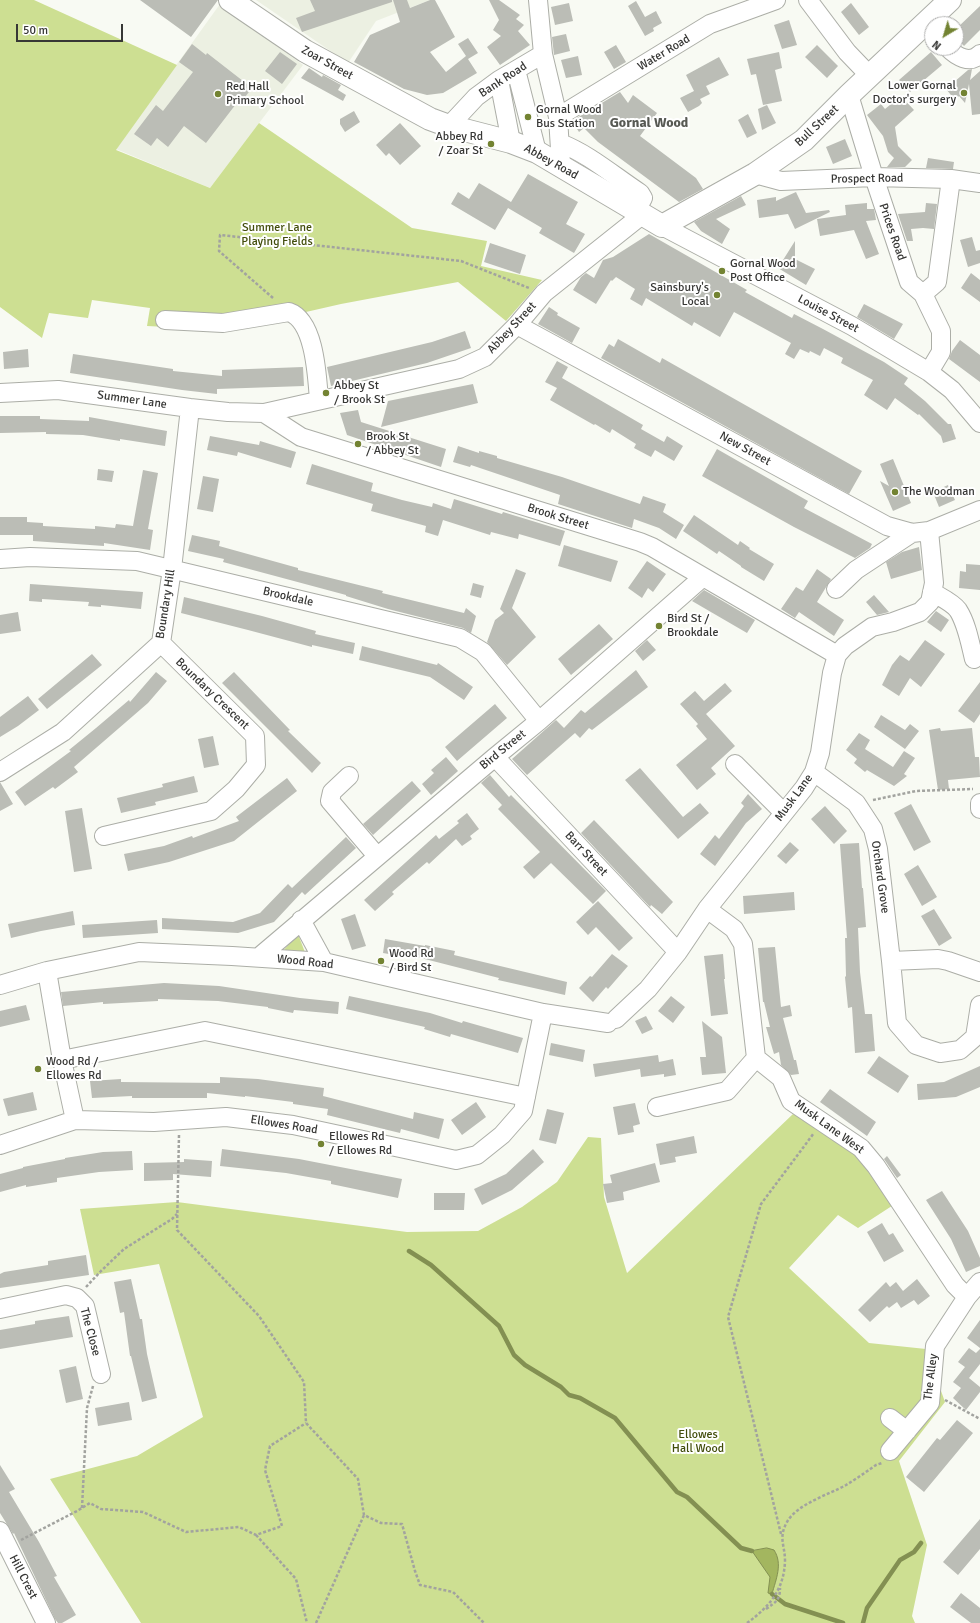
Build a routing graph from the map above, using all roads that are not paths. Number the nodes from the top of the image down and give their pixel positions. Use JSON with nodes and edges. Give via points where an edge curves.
{"nodes":[{"id":1,"x":230,"y":0,"type":"edge"},
{"id":2,"x":538,"y":0,"type":"edge"},
{"id":3,"x":776,"y":0,"type":"edge"},
{"id":4,"x":808,"y":0,"type":"edge"},
{"id":5,"x":950,"y":0,"type":"edge"},
{"id":6,"x":937,"y":16,"type":"edge"},
{"id":7,"x":924,"y":31,"type":"edge"},
{"id":8,"x":543,"y":54,"type":"junction"},
{"id":9,"x":980,"y":54,"type":"edge"},
{"id":10,"x":956,"y":56,"type":"edge"},
{"id":11,"x":516,"y":70,"type":"junction"},
{"id":12,"x":870,"y":76,"type":"junction"},
{"id":13,"x":499,"y":80,"type":"junction"},
{"id":14,"x":849,"y":95,"type":"junction"},
{"id":15,"x":558,"y":117,"type":"junction"},
{"id":16,"x":440,"y":122,"type":"junction"},
{"id":17,"x":511,"y":142,"type":"junction"},
{"id":18,"x":560,"y":143,"type":"junction"},
{"id":19,"x":537,"y":152,"type":"junction"},
{"id":20,"x":562,"y":166,"type":"junction"},
{"id":21,"x":755,"y":174,"type":"junction"},
{"id":22,"x":874,"y":177,"type":"junction"},
{"id":23,"x":951,"y":179,"type":"junction"},
{"id":24,"x":980,"y":183,"type":"edge"},
{"id":25,"x":639,"y":213,"type":"junction"},
{"id":26,"x":662,"y":226,"type":"junction"},
{"id":27,"x":923,"y":294,"type":"junction"},
{"id":28,"x":165,"y":320,"type":"dead end"},
{"id":29,"x":517,"y":325,"type":"junction"},
{"id":30,"x":929,"y":372,"type":"junction"},
{"id":31,"x":0,"y":393,"type":"edge"},
{"id":32,"x":319,"y":400,"type":"junction"},
{"id":33,"x":190,"y":408,"type":"junction"},
{"id":34,"x":264,"y":413,"type":"junction"},
{"id":35,"x":980,"y":422,"type":"edge"},
{"id":36,"x":980,"y":510,"type":"edge"},
{"id":37,"x":921,"y":532,"type":"junction"},
{"id":38,"x":0,"y":559,"type":"edge"},
{"id":39,"x":172,"y":569,"type":"junction"},
{"id":40,"x":703,"y":577,"type":"junction"},
{"id":41,"x":836,"y":589,"type":"dead end"},
{"id":42,"x":932,"y":592,"type":"junction"},
{"id":43,"x":161,"y":643,"type":"junction"},
{"id":44,"x":837,"y":655,"type":"junction"},
{"id":45,"x":974,"y":659,"type":"dead end"},
{"id":46,"x":539,"y":721,"type":"junction"},
{"id":47,"x":495,"y":757,"type":"junction"},
{"id":48,"x":735,"y":764,"type":"dead end"},
{"id":49,"x":0,"y":772,"type":"edge"},
{"id":50,"x":814,"y":772,"type":"junction"},
{"id":51,"x":349,"y":776,"type":"dead end"},
{"id":52,"x":980,"y":803,"type":"edge"},
{"id":53,"x":980,"y":808,"type":"edge"},
{"id":54,"x":784,"y":813,"type":"junction"},
{"id":55,"x":104,"y":836,"type":"dead end"},
{"id":56,"x":377,"y":856,"type":"junction"},
{"id":57,"x":706,"y":909,"type":"junction"},
{"id":58,"x":302,"y":920,"type":"junction"},
{"id":59,"x":678,"y":952,"type":"junction"},
{"id":60,"x":259,"y":957,"type":"junction"},
{"id":61,"x":891,"y":961,"type":"junction"},
{"id":62,"x":324,"y":962,"type":"junction"},
{"id":63,"x":47,"y":971,"type":"junction"},
{"id":64,"x":980,"y":972,"type":"edge"},
{"id":65,"x":0,"y":985,"type":"edge"},
{"id":66,"x":980,"y":1005,"type":"edge"},
{"id":67,"x":543,"y":1013,"type":"junction"},
{"id":68,"x":612,"y":1021,"type":"joint"},
{"id":69,"x":756,"y":1058,"type":"junction"},
{"id":70,"x":62,"y":1060,"type":"junction"},
{"id":71,"x":526,"y":1097,"type":"junction"},
{"id":72,"x":657,"y":1107,"type":"dead end"},
{"id":73,"x":75,"y":1120,"type":"junction"},
{"id":74,"x":0,"y":1145,"type":"edge"},
{"id":75,"x":980,"y":1282,"type":"edge"},
{"id":76,"x":967,"y":1297,"type":"junction"},
{"id":77,"x":0,"y":1309,"type":"edge"},
{"id":78,"x":100,"y":1369,"type":"road end"},
{"id":79,"x":890,"y":1418,"type":"dead end"},
{"id":80,"x":907,"y":1431,"type":"junction"},
{"id":81,"x":890,"y":1451,"type":"road end"},
{"id":82,"x":0,"y":1531,"type":"edge"},
{"id":83,"x":46,"y":1623,"type":"edge"}],
"edges":[{"from":1,"to":16,"type":"main road","name":"Zoar Street","via":[[305,51]]},
{"from":2,"to":8,"type":"street","name":"Bank Road"},
{"from":3,"to":15,"type":"street","name":"Water Road","via":[[710,24]]},
{"from":4,"to":12,"type":"street","via":[[847,52]]},
{"from":5,"to":6,"type":"main road","name":"Bull Street"},
{"from":7,"to":12,"type":"main road","name":"Bull Street"},
{"from":8,"to":11,"type":"street","name":"Bank Road"},
{"from":8,"to":15,"type":"street","name":"Bank Road"},
{"from":9,"to":10,"type":"street","via":[[966,60]]},
{"from":11,"to":13,"type":"street","name":"Bank Road"},
{"from":11,"to":19,"type":"street"},
{"from":12,"to":14,"type":"main road","name":"Bull Street"},
{"from":13,"to":16,"type":"street","name":"Bank Road"},
{"from":13,"to":17,"type":"street"},
{"from":14,"to":21,"type":"main road","name":"Bull Street","via":[[804,140]]},
{"from":14,"to":22,"type":"street","name":"Prices Road"},
{"from":15,"to":18,"type":"street","name":"Bank Road"},
{"from":16,"to":17,"type":"main road","name":"Abbey Road"},
{"from":17,"to":19,"type":"main road","name":"Abbey Road"},
{"from":18,"to":20,"type":"street","name":"Bank Road"},
{"from":18,"to":25,"type":"street","via":[[585,155],[640,193],[643,198]]},
{"from":19,"to":20,"type":"main road","name":"Abbey Road"},
{"from":20,"to":25,"type":"main road","name":"Abbey Road"},
{"from":21,"to":22,"type":"street","name":"Prospect Road","via":[[781,181]]},
{"from":21,"to":26,"type":"main road","name":"Bull Street"},
{"from":22,"to":23,"type":"street","name":"Prospect Road"},
{"from":22,"to":27,"type":"street","name":"Prices Road","via":[[909,282]]},
{"from":23,"to":24,"type":"street","name":"Prospect Road"},
{"from":23,"to":27,"type":"street","via":[[937,282]]},
{"from":25,"to":26,"type":"main road"},
{"from":25,"to":29,"type":"street","name":"Abbey Street","via":[[544,293]]},
{"from":26,"to":30,"type":"street","name":"Louise Street","via":[[852,326]]},
{"from":27,"to":30,"type":"street","name":"Prices Road","via":[[941,331],[941,352]]},
{"from":28,"to":32,"type":"street","via":[[223,323],[289,312],[295,314],[308,336],[314,353]]},
{"from":29,"to":32,"type":"street","name":"Abbey Street","via":[[485,356],[459,369]]},
{"from":29,"to":37,"type":"street","name":"New Street","via":[[887,526]]},
{"from":30,"to":35,"type":"street","name":"Louise Street","via":[[952,390]]},
{"from":31,"to":33,"type":"street","name":"Summer Lane","via":[[58,390]]},
{"from":32,"to":34,"type":"street","name":"Abbey Street"},
{"from":33,"to":34,"type":"street","name":"Summer Lane"},
{"from":33,"to":39,"type":"street","name":"Boundary Hill"},
{"from":34,"to":40,"type":"street","name":"Brook Street","via":[[301,437],[640,542]]},
{"from":36,"to":37,"type":"street"},
{"from":37,"to":41,"type":"street","via":[[856,570]]},
{"from":37,"to":42,"type":"street","via":[[934,583]]},
{"from":38,"to":39,"type":"street","name":"Brookdale","via":[[30,556],[136,561]]},
{"from":39,"to":43,"type":"street","name":"Boundary Hill"},
{"from":39,"to":46,"type":"street","name":"Brookdale","via":[[460,638],[483,652]]},
{"from":40,"to":44,"type":"street","name":"Brook Street"},
{"from":40,"to":46,"type":"street","name":"Bird Street"},
{"from":42,"to":44,"type":"street","via":[[930,602],[920,612],[872,627]]},
{"from":42,"to":45,"type":"street","via":[[958,610]]},
{"from":43,"to":49,"type":"street","name":"Boundary Hill","via":[[63,732]]},
{"from":43,"to":55,"type":"street","name":"Boundary Crescent","via":[[256,736],[256,765],[236,789],[211,811]]},
{"from":44,"to":50,"type":"street","name":"Musk Lane","via":[[820,753]]},
{"from":46,"to":47,"type":"street","name":"Bird Street"},
{"from":47,"to":56,"type":"street","name":"Bird Street"},
{"from":47,"to":59,"type":"street","name":"Barr Street"},
{"from":48,"to":54,"type":"street"},
{"from":50,"to":54,"type":"street","name":"Musk Lane"},
{"from":50,"to":61,"type":"street","name":"Orchard Grove","via":[[856,803],[873,829],[878,848]]},
{"from":51,"to":56,"type":"street","via":[[332,792],[330,801]]},
{"from":52,"to":53,"type":"street"},
{"from":54,"to":57,"type":"street","name":"Musk Lane"},
{"from":56,"to":58,"type":"street","name":"Bird Street"},
{"from":57,"to":59,"type":"street","name":"Musk Lane"},
{"from":57,"to":69,"type":"street","via":[[734,929],[744,944]]},
{"from":58,"to":60,"type":"street","name":"Bird Street"},
{"from":58,"to":62,"type":"street"},
{"from":59,"to":68,"type":"street","name":"Musk Lane","via":[[648,989]]},
{"from":60,"to":62,"type":"street","name":"Wood Road"},
{"from":60,"to":63,"type":"street","name":"Wood Road","via":[[139,952]]},
{"from":61,"to":64,"type":"street","via":[[938,959]]},
{"from":61,"to":66,"type":"street","name":"Orchard Grove","via":[[897,1023],[916,1045],[940,1053],[960,1050],[975,1037]]},
{"from":62,"to":67,"type":"street","name":"Wood Road"},
{"from":63,"to":65,"type":"street","name":"Wood Road"},
{"from":63,"to":70,"type":"street"},
{"from":67,"to":68,"type":"street","name":"Wood Road"},
{"from":67,"to":71,"type":"street","name":"Ellowes Road"},
{"from":69,"to":72,"type":"street","via":[[728,1091]]},
{"from":69,"to":76,"type":"street","name":"Musk Lane West","via":[[781,1078],[791,1101],[861,1148],[876,1166],[955,1285]]},
{"from":70,"to":71,"type":"street","via":[[205,1031]]},
{"from":70,"to":73,"type":"street"},
{"from":71,"to":73,"type":"street","name":"Ellowes Road","via":[[523,1111],[502,1135],[477,1155],[456,1160],[293,1125],[226,1117],[154,1122]]},
{"from":73,"to":74,"type":"street","name":"Ellowes Road"},
{"from":75,"to":76,"type":"street","name":"The Alley"},
{"from":76,"to":80,"type":"street","name":"The Alley","via":[[935,1346],[930,1403]]},
{"from":77,"to":78,"type":"street","name":"The Close","via":[[66,1295],[77,1298],[86,1306]]},
{"from":79,"to":80,"type":"street"},
{"from":80,"to":81,"type":"street","name":"The Alley"},
{"from":82,"to":83,"type":"street","name":"Hill Crest"}]}
